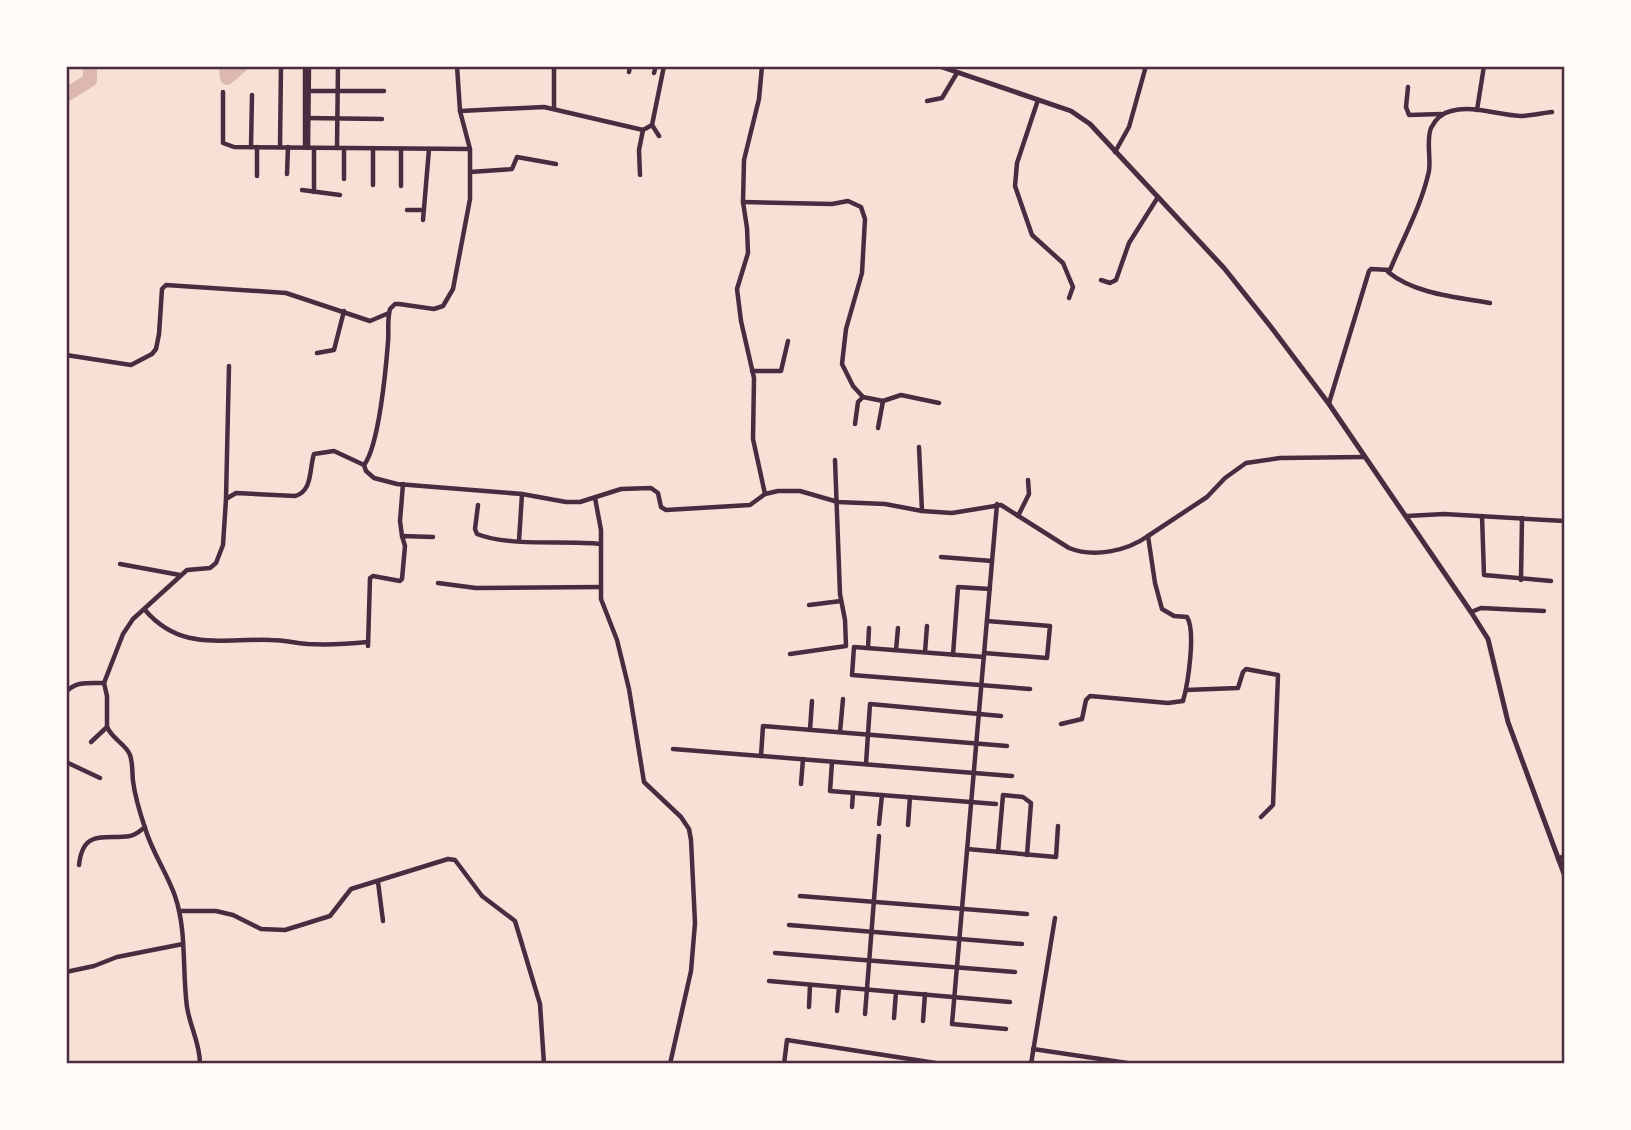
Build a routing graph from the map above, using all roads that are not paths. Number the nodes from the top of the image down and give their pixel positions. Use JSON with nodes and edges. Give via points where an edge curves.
{"nodes":[{"id":1,"x":281,"y":66,"type":"edge"},
{"id":2,"x":307,"y":66,"type":"edge"},
{"id":3,"x":338,"y":66,"type":"edge"},
{"id":4,"x":457,"y":66,"type":"edge"},
{"id":5,"x":554,"y":66,"type":"edge"},
{"id":6,"x":664,"y":66,"type":"edge"},
{"id":7,"x":762,"y":66,"type":"edge"},
{"id":8,"x":939,"y":66,"type":"edge"},
{"id":9,"x":1146,"y":66,"type":"edge"},
{"id":10,"x":1484,"y":66,"type":"edge"},
{"id":11,"x":957,"y":73,"type":"junction"},
{"id":12,"x":1408,"y":87,"type":"dead end"},
{"id":13,"x":307,"y":91,"type":"junction"},
{"id":14,"x":338,"y":91,"type":"junction"},
{"id":15,"x":384,"y":91,"type":"dead end"},
{"id":16,"x":223,"y":92,"type":"dead end"},
{"id":17,"x":251,"y":95,"type":"dead end"},
{"id":18,"x":1038,"y":100,"type":"junction"},
{"id":19,"x":927,"y":101,"type":"dead end"},
{"id":20,"x":554,"y":108,"type":"junction"},
{"id":21,"x":1477,"y":110,"type":"junction"},
{"id":22,"x":460,"y":111,"type":"junction"},
{"id":23,"x":1552,"y":111,"type":"dead end"},
{"id":24,"x":1442,"y":114,"type":"junction"},
{"id":25,"x":307,"y":118,"type":"junction"},
{"id":26,"x":337,"y":119,"type":"junction"},
{"id":27,"x":382,"y":119,"type":"dead end"},
{"id":28,"x":652,"y":125,"type":"junction"},
{"id":29,"x":643,"y":130,"type":"junction"},
{"id":30,"x":659,"y":136,"type":"dead end"},
{"id":31,"x":254,"y":147,"type":"junction"},
{"id":32,"x":280,"y":147,"type":"junction"},
{"id":33,"x":288,"y":147,"type":"junction"},
{"id":34,"x":309,"y":148,"type":"junction"},
{"id":35,"x":337,"y":148,"type":"junction"},
{"id":36,"x":344,"y":148,"type":"junction"},
{"id":37,"x":373,"y":148,"type":"junction"},
{"id":38,"x":401,"y":149,"type":"junction"},
{"id":39,"x":429,"y":149,"type":"junction"},
{"id":40,"x":470,"y":149,"type":"junction"},
{"id":41,"x":1115,"y":152,"type":"junction"},
{"id":42,"x":556,"y":164,"type":"dead end"},
{"id":43,"x":470,"y":172,"type":"junction"},
{"id":44,"x":288,"y":174,"type":"dead end"},
{"id":45,"x":640,"y":175,"type":"dead end"},
{"id":46,"x":257,"y":176,"type":"dead end"},
{"id":47,"x":344,"y":179,"type":"dead end"},
{"id":48,"x":373,"y":185,"type":"dead end"},
{"id":49,"x":401,"y":186,"type":"dead end"},
{"id":50,"x":302,"y":190,"type":"dead end"},
{"id":51,"x":314,"y":192,"type":"junction"},
{"id":52,"x":340,"y":195,"type":"dead end"},
{"id":53,"x":1158,"y":197,"type":"junction"},
{"id":54,"x":743,"y":202,"type":"junction"},
{"id":55,"x":407,"y":210,"type":"dead end"},
{"id":56,"x":424,"y":210,"type":"junction"},
{"id":57,"x":424,"y":220,"type":"dead end"},
{"id":58,"x":1388,"y":272,"type":"junction"},
{"id":59,"x":1101,"y":280,"type":"dead end"},
{"id":60,"x":1069,"y":298,"type":"dead end"},
{"id":61,"x":1490,"y":303,"type":"dead end"},
{"id":62,"x":344,"y":312,"type":"junction"},
{"id":63,"x":388,"y":313,"type":"junction"},
{"id":64,"x":788,"y":341,"type":"dead end"},
{"id":65,"x":317,"y":353,"type":"dead end"},
{"id":66,"x":66,"y":355,"type":"edge"},
{"id":67,"x":229,"y":366,"type":"dead end"},
{"id":68,"x":752,"y":371,"type":"junction"},
{"id":69,"x":863,"y":397,"type":"junction"},
{"id":70,"x":883,"y":401,"type":"junction"},
{"id":71,"x":939,"y":403,"type":"dead end"},
{"id":72,"x":1329,"y":404,"type":"junction"},
{"id":73,"x":855,"y":424,"type":"dead end"},
{"id":74,"x":878,"y":428,"type":"dead end"},
{"id":75,"x":919,"y":447,"type":"dead end"},
{"id":76,"x":1365,"y":457,"type":"junction"},
{"id":77,"x":835,"y":460,"type":"dead end"},
{"id":78,"x":365,"y":465,"type":"junction"},
{"id":79,"x":1028,"y":480,"type":"dead end"},
{"id":80,"x":403,"y":484,"type":"junction"},
{"id":81,"x":522,"y":494,"type":"junction"},
{"id":82,"x":765,"y":494,"type":"junction"},
{"id":83,"x":595,"y":498,"type":"junction"},
{"id":84,"x":226,"y":499,"type":"junction"},
{"id":85,"x":838,"y":502,"type":"junction"},
{"id":86,"x":997,"y":504,"type":"junction"},
{"id":87,"x":478,"y":505,"type":"dead end"},
{"id":88,"x":922,"y":511,"type":"junction"},
{"id":89,"x":1018,"y":516,"type":"junction"},
{"id":90,"x":1407,"y":516,"type":"junction"},
{"id":91,"x":1482,"y":516,"type":"junction"},
{"id":92,"x":1522,"y":517,"type":"junction"},
{"id":93,"x":1564,"y":521,"type":"edge"},
{"id":94,"x":402,"y":536,"type":"junction"},
{"id":95,"x":1148,"y":536,"type":"junction"},
{"id":96,"x":433,"y":537,"type":"dead end"},
{"id":97,"x":519,"y":541,"type":"junction"},
{"id":98,"x":601,"y":544,"type":"junction"},
{"id":99,"x":941,"y":556,"type":"dead end"},
{"id":100,"x":992,"y":561,"type":"junction"},
{"id":101,"x":120,"y":565,"type":"dead end"},
{"id":102,"x":180,"y":575,"type":"junction"},
{"id":103,"x":1521,"y":580,"type":"junction"},
{"id":104,"x":1551,"y":581,"type":"dead end"},
{"id":105,"x":438,"y":583,"type":"dead end"},
{"id":106,"x":601,"y":587,"type":"junction"},
{"id":107,"x":990,"y":590,"type":"junction"},
{"id":108,"x":841,"y":601,"type":"junction"},
{"id":109,"x":809,"y":605,"type":"dead end"},
{"id":110,"x":145,"y":610,"type":"junction"},
{"id":111,"x":1544,"y":611,"type":"dead end"},
{"id":112,"x":1471,"y":612,"type":"junction"},
{"id":113,"x":987,"y":621,"type":"junction"},
{"id":114,"x":927,"y":626,"type":"dead end"},
{"id":115,"x":869,"y":628,"type":"dead end"},
{"id":116,"x":898,"y":628,"type":"dead end"},
{"id":117,"x":868,"y":648,"type":"junction"},
{"id":118,"x":896,"y":650,"type":"junction"},
{"id":119,"x":925,"y":652,"type":"junction"},
{"id":120,"x":790,"y":654,"type":"dead end"},
{"id":121,"x":953,"y":654,"type":"junction"},
{"id":122,"x":984,"y":655,"type":"junction"},
{"id":123,"x":104,"y":683,"type":"junction"},
{"id":124,"x":981,"y":685,"type":"junction"},
{"id":125,"x":1030,"y":689,"type":"dead end"},
{"id":126,"x":1186,"y":690,"type":"junction"},
{"id":127,"x":66,"y":692,"type":"edge"},
{"id":128,"x":843,"y":699,"type":"dead end"},
{"id":129,"x":813,"y":701,"type":"dead end"},
{"id":130,"x":979,"y":714,"type":"junction"},
{"id":131,"x":1001,"y":716,"type":"dead end"},
{"id":132,"x":1061,"y":724,"type":"dead end"},
{"id":133,"x":107,"y":727,"type":"junction"},
{"id":134,"x":810,"y":730,"type":"junction"},
{"id":135,"x":840,"y":732,"type":"junction"},
{"id":136,"x":868,"y":734,"type":"junction"},
{"id":137,"x":91,"y":741,"type":"dead end"},
{"id":138,"x":976,"y":743,"type":"junction"},
{"id":139,"x":1007,"y":746,"type":"dead end"},
{"id":140,"x":673,"y":749,"type":"dead end"},
{"id":141,"x":761,"y":756,"type":"junction"},
{"id":142,"x":803,"y":760,"type":"junction"},
{"id":143,"x":66,"y":762,"type":"edge"},
{"id":144,"x":832,"y":762,"type":"junction"},
{"id":145,"x":866,"y":764,"type":"junction"},
{"id":146,"x":974,"y":773,"type":"junction"},
{"id":147,"x":1012,"y":776,"type":"dead end"},
{"id":148,"x":100,"y":778,"type":"dead end"},
{"id":149,"x":801,"y":784,"type":"dead end"},
{"id":150,"x":853,"y":793,"type":"junction"},
{"id":151,"x":882,"y":795,"type":"junction"},
{"id":152,"x":911,"y":797,"type":"junction"},
{"id":153,"x":971,"y":802,"type":"junction"},
{"id":154,"x":996,"y":804,"type":"dead end"},
{"id":155,"x":852,"y":807,"type":"dead end"},
{"id":156,"x":1261,"y":817,"type":"dead end"},
{"id":157,"x":879,"y":824,"type":"dead end"},
{"id":158,"x":908,"y":825,"type":"dead end"},
{"id":159,"x":1058,"y":826,"type":"dead end"},
{"id":160,"x":145,"y":827,"type":"junction"},
{"id":161,"x":879,"y":836,"type":"dead end"},
{"id":162,"x":967,"y":849,"type":"junction"},
{"id":163,"x":998,"y":852,"type":"junction"},
{"id":164,"x":1027,"y":855,"type":"junction"},
{"id":165,"x":1564,"y":856,"type":"edge"},
{"id":166,"x":1558,"y":859,"type":"junction"},
{"id":167,"x":79,"y":865,"type":"dead end"},
{"id":168,"x":1564,"y":874,"type":"edge"},
{"id":169,"x":377,"y":882,"type":"junction"},
{"id":170,"x":800,"y":896,"type":"dead end"},
{"id":171,"x":874,"y":902,"type":"junction"},
{"id":172,"x":962,"y":909,"type":"junction"},
{"id":173,"x":179,"y":911,"type":"junction"},
{"id":174,"x":1027,"y":914,"type":"dead end"},
{"id":175,"x":1055,"y":918,"type":"dead end"},
{"id":176,"x":383,"y":921,"type":"dead end"},
{"id":177,"x":789,"y":925,"type":"dead end"},
{"id":178,"x":872,"y":932,"type":"junction"},
{"id":179,"x":959,"y":939,"type":"junction"},
{"id":180,"x":183,"y":944,"type":"junction"},
{"id":181,"x":1022,"y":944,"type":"dead end"},
{"id":182,"x":775,"y":953,"type":"dead end"},
{"id":183,"x":869,"y":961,"type":"junction"},
{"id":184,"x":957,"y":967,"type":"junction"},
{"id":185,"x":66,"y":972,"type":"edge"},
{"id":186,"x":1016,"y":972,"type":"dead end"},
{"id":187,"x":769,"y":981,"type":"dead end"},
{"id":188,"x":810,"y":985,"type":"junction"},
{"id":189,"x":839,"y":987,"type":"junction"},
{"id":190,"x":867,"y":989,"type":"junction"},
{"id":191,"x":896,"y":992,"type":"junction"},
{"id":192,"x":925,"y":995,"type":"junction"},
{"id":193,"x":954,"y":997,"type":"junction"},
{"id":194,"x":1010,"y":1002,"type":"dead end"},
{"id":195,"x":808,"y":1007,"type":"dead end"},
{"id":196,"x":837,"y":1010,"type":"dead end"},
{"id":197,"x":865,"y":1014,"type":"dead end"},
{"id":198,"x":894,"y":1018,"type":"dead end"},
{"id":199,"x":923,"y":1021,"type":"dead end"},
{"id":200,"x":1006,"y":1029,"type":"dead end"},
{"id":201,"x":1033,"y":1049,"type":"junction"},
{"id":202,"x":908,"y":1061,"type":"edge"},
{"id":203,"x":200,"y":1063,"type":"edge"},
{"id":204,"x":544,"y":1063,"type":"edge"},
{"id":205,"x":670,"y":1063,"type":"edge"},
{"id":206,"x":784,"y":1063,"type":"edge"},
{"id":207,"x":942,"y":1063,"type":"edge"},
{"id":208,"x":1031,"y":1063,"type":"edge"},
{"id":209,"x":1134,"y":1063,"type":"edge"}],
"edges":[{"from":1,"to":32,"type":"street"},
{"from":2,"to":13,"type":"street"},
{"from":3,"to":14,"type":"street"},
{"from":4,"to":22,"type":"street"},
{"from":5,"to":20,"type":"street"},
{"from":6,"to":28,"type":"street"},
{"from":7,"to":54,"type":"street","via":[[744,160]]},
{"from":8,"to":11,"type":"street"},
{"from":9,"to":41,"type":"street","via":[[1134,112]]},
{"from":10,"to":21,"type":"street"},
{"from":11,"to":18,"type":"street"},
{"from":11,"to":19,"type":"street","via":[[942,98]]},
{"from":12,"to":24,"type":"street","via":[[1409,115]]},
{"from":13,"to":14,"type":"street"},
{"from":13,"to":25,"type":"street"},
{"from":14,"to":15,"type":"street"},
{"from":14,"to":26,"type":"street"},
{"from":16,"to":31,"type":"street","via":[[223,143]]},
{"from":17,"to":31,"type":"street"},
{"from":18,"to":41,"type":"street","via":[[1081,117]]},
{"from":18,"to":60,"type":"street","via":[[1017,163],[1015,186],[1032,235],[1066,268],[1073,287]]},
{"from":20,"to":22,"type":"street"},
{"from":20,"to":29,"type":"street"},
{"from":21,"to":23,"type":"street","via":[[1521,116]]},
{"from":21,"to":24,"type":"street"},
{"from":22,"to":40,"type":"street"},
{"from":24,"to":58,"type":"street","via":[[1430,130],[1429,170],[1417,213]]},
{"from":25,"to":26,"type":"street"},
{"from":25,"to":34,"type":"street"},
{"from":26,"to":27,"type":"street"},
{"from":26,"to":35,"type":"street"},
{"from":28,"to":29,"type":"street"},
{"from":28,"to":30,"type":"street"},
{"from":29,"to":45,"type":"street"},
{"from":31,"to":32,"type":"street"},
{"from":31,"to":46,"type":"street"},
{"from":32,"to":33,"type":"street"},
{"from":33,"to":34,"type":"street"},
{"from":33,"to":44,"type":"street"},
{"from":34,"to":35,"type":"street"},
{"from":34,"to":51,"type":"street"},
{"from":35,"to":36,"type":"street"},
{"from":36,"to":37,"type":"street"},
{"from":36,"to":47,"type":"street"},
{"from":37,"to":38,"type":"street"},
{"from":37,"to":48,"type":"street"},
{"from":38,"to":39,"type":"street"},
{"from":38,"to":49,"type":"street"},
{"from":39,"to":40,"type":"street"},
{"from":39,"to":56,"type":"street"},
{"from":40,"to":43,"type":"street"},
{"from":41,"to":53,"type":"street"},
{"from":42,"to":43,"type":"street","via":[[518,157],[512,169]]},
{"from":43,"to":63,"type":"street","via":[[470,199],[450,297],[434,309],[395,304]]},
{"from":50,"to":51,"type":"street"},
{"from":51,"to":52,"type":"street"},
{"from":53,"to":59,"type":"street","via":[[1129,243],[1115,280]]},
{"from":53,"to":72,"type":"street","via":[[1224,268]]},
{"from":54,"to":68,"type":"street","via":[[748,253],[737,289]]},
{"from":54,"to":69,"type":"street","via":[[848,201],[861,207],[865,219],[862,273],[842,360]]},
{"from":55,"to":56,"type":"street"},
{"from":56,"to":57,"type":"street"},
{"from":58,"to":61,"type":"street","via":[[1431,292]]},
{"from":58,"to":72,"type":"street","via":[[1369,271]]},
{"from":62,"to":63,"type":"street","via":[[370,321]]},
{"from":62,"to":65,"type":"street","via":[[334,350]]},
{"from":62,"to":66,"type":"street","via":[[286,293],[166,285],[152,354],[131,365]]},
{"from":63,"to":78,"type":"street","via":[[376,429]]},
{"from":64,"to":68,"type":"street","via":[[781,371]]},
{"from":67,"to":84,"type":"street"},
{"from":68,"to":82,"type":"street","via":[[753,439]]},
{"from":69,"to":70,"type":"street"},
{"from":69,"to":73,"type":"street"},
{"from":70,"to":71,"type":"street","via":[[901,396]]},
{"from":70,"to":74,"type":"street"},
{"from":72,"to":76,"type":"street"},
{"from":75,"to":88,"type":"street"},
{"from":76,"to":90,"type":"street"},
{"from":76,"to":95,"type":"street","via":[[1246,463],[1207,497]]},
{"from":77,"to":85,"type":"street"},
{"from":78,"to":80,"type":"street","via":[[374,478]]},
{"from":78,"to":84,"type":"street","via":[[334,451],[314,453],[308,487],[301,495],[236,493]]},
{"from":79,"to":89,"type":"street","via":[[1030,494]]},
{"from":80,"to":81,"type":"street"},
{"from":80,"to":94,"type":"street"},
{"from":81,"to":83,"type":"street","via":[[573,503]]},
{"from":81,"to":97,"type":"street"},
{"from":82,"to":83,"type":"street","via":[[750,505],[681,510],[662,509],[658,493],[651,488],[612,490]]},
{"from":82,"to":85,"type":"street","via":[[800,491]]},
{"from":83,"to":98,"type":"street"},
{"from":84,"to":102,"type":"street","via":[[223,545],[216,563]]},
{"from":85,"to":88,"type":"street"},
{"from":85,"to":108,"type":"street"},
{"from":86,"to":88,"type":"street","via":[[952,513]]},
{"from":86,"to":89,"type":"street"},
{"from":86,"to":100,"type":"street"},
{"from":87,"to":97,"type":"street","via":[[477,534]]},
{"from":89,"to":95,"type":"street","via":[[1081,551],[1114,551]]},
{"from":90,"to":91,"type":"street"},
{"from":90,"to":112,"type":"street"},
{"from":91,"to":92,"type":"street"},
{"from":91,"to":103,"type":"street","via":[[1484,575]]},
{"from":92,"to":93,"type":"street"},
{"from":92,"to":103,"type":"street"},
{"from":94,"to":96,"type":"street"},
{"from":94,"to":110,"type":"street","via":[[402,579],[370,578],[368,644],[188,638],[167,631]]},
{"from":95,"to":126,"type":"street","via":[[1162,609],[1190,622]]},
{"from":97,"to":98,"type":"street"},
{"from":98,"to":106,"type":"street"},
{"from":99,"to":100,"type":"street"},
{"from":100,"to":107,"type":"street"},
{"from":101,"to":102,"type":"street"},
{"from":102,"to":110,"type":"street"},
{"from":103,"to":104,"type":"street"},
{"from":105,"to":106,"type":"street","via":[[476,589]]},
{"from":106,"to":205,"type":"street","via":[[629,689],[644,782],[681,817],[691,840],[695,923],[691,971]]},
{"from":107,"to":113,"type":"street"},
{"from":107,"to":121,"type":"street","via":[[958,587]]},
{"from":108,"to":109,"type":"street"},
{"from":108,"to":120,"type":"street","via":[[846,646]]},
{"from":110,"to":123,"type":"street","via":[[127,626]]},
{"from":111,"to":112,"type":"street","via":[[1481,608]]},
{"from":112,"to":166,"type":"street","via":[[1488,639],[1508,722]]},
{"from":113,"to":122,"type":"street"},
{"from":113,"to":122,"type":"street","via":[[1050,626],[1047,658]]},
{"from":114,"to":119,"type":"street"},
{"from":115,"to":117,"type":"street"},
{"from":116,"to":118,"type":"street"},
{"from":117,"to":118,"type":"street"},
{"from":117,"to":124,"type":"street","via":[[854,647],[852,675]]},
{"from":118,"to":119,"type":"street"},
{"from":119,"to":121,"type":"street"},
{"from":121,"to":122,"type":"street"},
{"from":122,"to":124,"type":"street"},
{"from":123,"to":127,"type":"street","via":[[78,684]]},
{"from":123,"to":133,"type":"street"},
{"from":124,"to":125,"type":"street"},
{"from":124,"to":130,"type":"street"},
{"from":126,"to":132,"type":"street","via":[[1180,703],[1090,696],[1081,721]]},
{"from":126,"to":156,"type":"street","via":[[1238,688],[1246,669],[1278,675],[1273,805]]},
{"from":128,"to":135,"type":"street"},
{"from":129,"to":134,"type":"street"},
{"from":130,"to":131,"type":"street"},
{"from":130,"to":136,"type":"street","via":[[870,705]]},
{"from":130,"to":138,"type":"street"},
{"from":133,"to":137,"type":"street"},
{"from":133,"to":160,"type":"street","via":[[130,755]]},
{"from":134,"to":135,"type":"street"},
{"from":134,"to":141,"type":"street","via":[[764,726]]},
{"from":135,"to":136,"type":"street"},
{"from":136,"to":138,"type":"street"},
{"from":136,"to":145,"type":"street"},
{"from":138,"to":139,"type":"street"},
{"from":138,"to":146,"type":"street"},
{"from":140,"to":141,"type":"street"},
{"from":141,"to":142,"type":"street"},
{"from":142,"to":144,"type":"street"},
{"from":142,"to":149,"type":"street"},
{"from":143,"to":148,"type":"street"},
{"from":144,"to":145,"type":"street"},
{"from":144,"to":150,"type":"street","via":[[830,791]]},
{"from":145,"to":146,"type":"street"},
{"from":146,"to":147,"type":"street"},
{"from":146,"to":153,"type":"street"},
{"from":150,"to":151,"type":"street"},
{"from":150,"to":155,"type":"street"},
{"from":151,"to":152,"type":"street"},
{"from":151,"to":157,"type":"street"},
{"from":152,"to":153,"type":"street"},
{"from":152,"to":158,"type":"street"},
{"from":153,"to":154,"type":"street"},
{"from":153,"to":162,"type":"street"},
{"from":159,"to":164,"type":"street","via":[[1056,858]]},
{"from":160,"to":167,"type":"street","via":[[132,836],[94,838],[83,850]]},
{"from":160,"to":173,"type":"street"},
{"from":161,"to":171,"type":"street"},
{"from":162,"to":163,"type":"street"},
{"from":162,"to":172,"type":"street"},
{"from":163,"to":164,"type":"street"},
{"from":163,"to":164,"type":"street","via":[[1003,795],[1023,797],[1031,803]]},
{"from":165,"to":166,"type":"street"},
{"from":166,"to":168,"type":"street"},
{"from":169,"to":173,"type":"street","via":[[351,889],[330,916],[285,930],[261,929],[216,911]]},
{"from":169,"to":176,"type":"street"},
{"from":169,"to":204,"type":"street","via":[[453,859],[482,896],[515,921],[540,1004]]},
{"from":170,"to":171,"type":"street"},
{"from":171,"to":172,"type":"street"},
{"from":171,"to":178,"type":"street"},
{"from":172,"to":174,"type":"street"},
{"from":172,"to":179,"type":"street"},
{"from":173,"to":180,"type":"street"},
{"from":175,"to":201,"type":"street"},
{"from":177,"to":178,"type":"street"},
{"from":178,"to":179,"type":"street"},
{"from":178,"to":183,"type":"street"},
{"from":179,"to":181,"type":"street"},
{"from":179,"to":184,"type":"street"},
{"from":180,"to":185,"type":"street"},
{"from":180,"to":203,"type":"street","via":[[187,1010],[200,1047]]},
{"from":182,"to":183,"type":"street"},
{"from":183,"to":184,"type":"street"},
{"from":183,"to":190,"type":"street"},
{"from":184,"to":186,"type":"street"},
{"from":184,"to":193,"type":"street"},
{"from":187,"to":188,"type":"street"},
{"from":188,"to":189,"type":"street"},
{"from":188,"to":195,"type":"street"},
{"from":189,"to":190,"type":"street"},
{"from":189,"to":196,"type":"street"},
{"from":190,"to":191,"type":"street"},
{"from":190,"to":197,"type":"street"},
{"from":191,"to":192,"type":"street"},
{"from":191,"to":198,"type":"street"},
{"from":192,"to":193,"type":"street"},
{"from":192,"to":199,"type":"street"},
{"from":193,"to":194,"type":"street"},
{"from":193,"to":200,"type":"street","via":[[952,1024]]},
{"from":201,"to":208,"type":"street"},
{"from":201,"to":209,"type":"street"},
{"from":202,"to":206,"type":"street","via":[[788,1040]]},
{"from":202,"to":207,"type":"street"}]}
